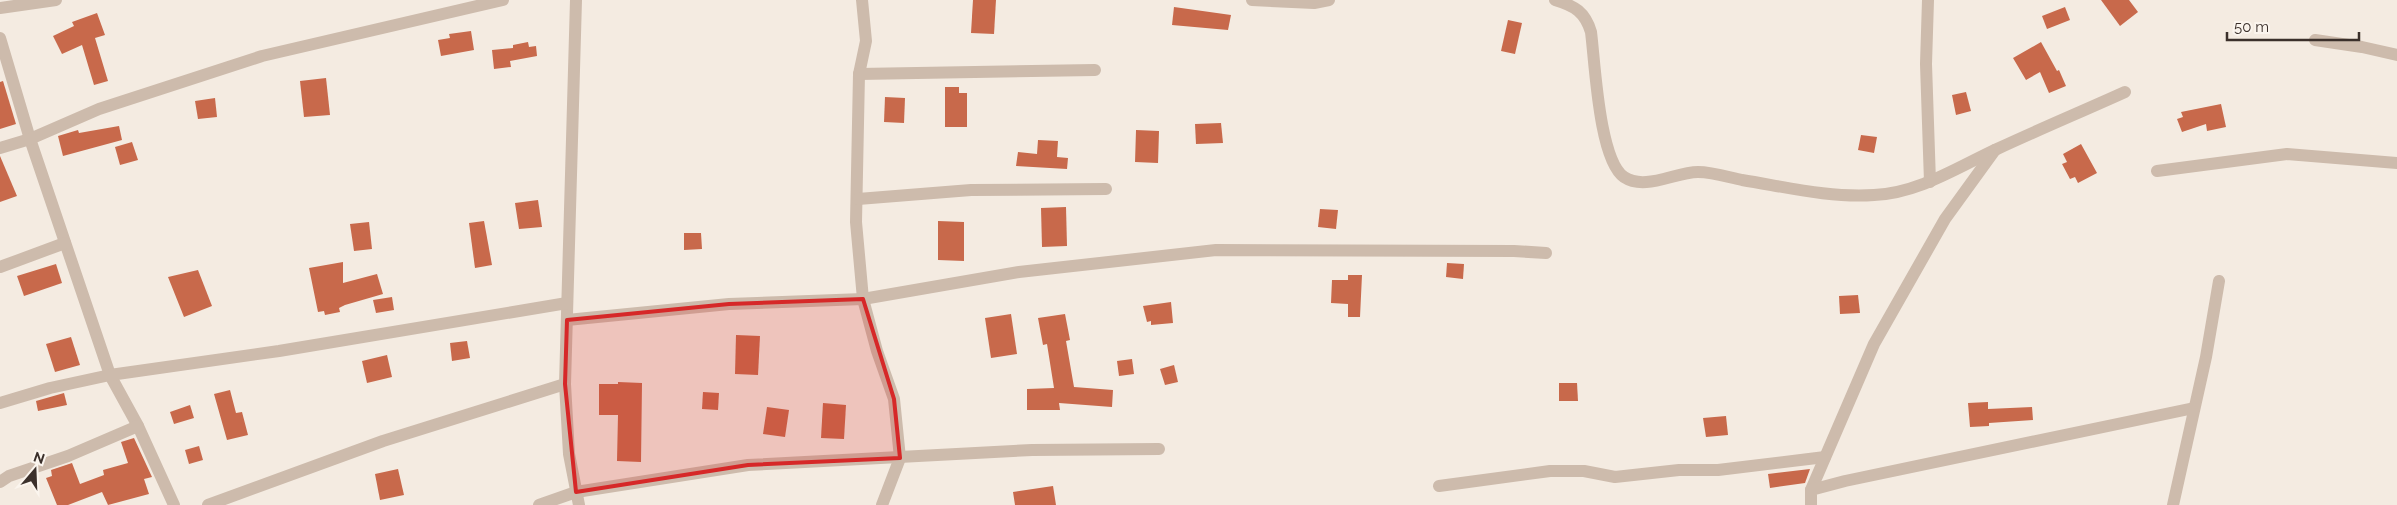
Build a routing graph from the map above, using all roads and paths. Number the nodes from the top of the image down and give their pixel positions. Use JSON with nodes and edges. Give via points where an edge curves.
{"nodes":[{"id":1,"x":56,"y":0,"type":"edge"},
{"id":2,"x":503,"y":0,"type":"edge"},
{"id":3,"x":576,"y":0,"type":"edge"},
{"id":4,"x":862,"y":0,"type":"edge"},
{"id":5,"x":1252,"y":0,"type":"edge"},
{"id":6,"x":1329,"y":0,"type":"edge"},
{"id":7,"x":1555,"y":0,"type":"edge"},
{"id":8,"x":1928,"y":0,"type":"edge"},
{"id":9,"x":0,"y":8,"type":"edge"},
{"id":10,"x":0,"y":38,"type":"edge"},
{"id":11,"x":2315,"y":40,"type":"dead end"},
{"id":12,"x":2397,"y":55,"type":"edge"},
{"id":13,"x":1095,"y":70,"type":"dead end"},
{"id":14,"x":859,"y":74,"type":"junction"},
{"id":15,"x":2125,"y":92,"type":"dead end"},
{"id":16,"x":30,"y":139,"type":"junction"},
{"id":17,"x":0,"y":148,"type":"edge"},
{"id":18,"x":1996,"y":149,"type":"junction"},
{"id":19,"x":2397,"y":163,"type":"edge"},
{"id":20,"x":2158,"y":171,"type":"dead end"},
{"id":21,"x":1930,"y":182,"type":"junction"},
{"id":22,"x":1106,"y":189,"type":"dead end"},
{"id":23,"x":858,"y":199,"type":"junction"},
{"id":24,"x":65,"y":243,"type":"junction"},
{"id":25,"x":1546,"y":253,"type":"dead end"},
{"id":26,"x":0,"y":267,"type":"edge"},
{"id":27,"x":2219,"y":281,"type":"dead end"},
{"id":28,"x":863,"y":299,"type":"junction"},
{"id":29,"x":568,"y":303,"type":"junction"},
{"id":30,"x":567,"y":320,"type":"junction"},
{"id":31,"x":110,"y":375,"type":"junction"},
{"id":32,"x":565,"y":384,"type":"junction"},
{"id":33,"x":0,"y":403,"type":"edge"},
{"id":34,"x":2194,"y":408,"type":"junction"},
{"id":35,"x":138,"y":426,"type":"junction"},
{"id":36,"x":1159,"y":449,"type":"dead end"},
{"id":37,"x":1825,"y":457,"type":"junction"},
{"id":38,"x":900,"y":458,"type":"junction"},
{"id":39,"x":0,"y":482,"type":"edge"},
{"id":40,"x":1439,"y":486,"type":"dead end"},
{"id":41,"x":1811,"y":490,"type":"junction"},
{"id":42,"x":576,"y":492,"type":"junction"},
{"id":43,"x":174,"y":505,"type":"edge"},
{"id":44,"x":208,"y":505,"type":"edge"},
{"id":45,"x":539,"y":505,"type":"edge"},
{"id":46,"x":579,"y":505,"type":"edge"},
{"id":47,"x":882,"y":505,"type":"edge"},
{"id":48,"x":1811,"y":505,"type":"edge"},
{"id":49,"x":2173,"y":505,"type":"edge"}],
"edges":[{"from":1,"to":9,"type":"street"},
{"from":2,"to":16,"type":"street","via":[[262,56],[98,109]]},
{"from":3,"to":29,"type":"street"},
{"from":4,"to":14,"type":"street","via":[[866,41]]},
{"from":5,"to":6,"type":"street","via":[[1314,4]]},
{"from":7,"to":21,"type":"street","via":[[1581,11],[1587,19],[1605,142],[1612,163],[1624,177],[1642,183],[1698,172],[1828,194],[1875,195]]},
{"from":8,"to":21,"type":"street","via":[[1926,64]]},
{"from":10,"to":16,"type":"street"},
{"from":11,"to":12,"type":"street"},
{"from":13,"to":14,"type":"street"},
{"from":14,"to":23,"type":"street"},
{"from":15,"to":18,"type":"street"},
{"from":16,"to":17,"type":"street"},
{"from":16,"to":24,"type":"street"},
{"from":18,"to":21,"type":"street"},
{"from":18,"to":37,"type":"street","via":[[1945,219],[1874,344]]},
{"from":19,"to":20,"type":"street","via":[[2287,154]]},
{"from":22,"to":23,"type":"street","via":[[971,190]]},
{"from":23,"to":28,"type":"street","via":[[856,222]]},
{"from":24,"to":26,"type":"street"},
{"from":24,"to":31,"type":"street"},
{"from":25,"to":28,"type":"street","via":[[1216,250],[1020,272]]},
{"from":27,"to":34,"type":"street"},
{"from":28,"to":30,"type":"street","via":[[729,304]]},
{"from":28,"to":38,"type":"street","via":[[894,399]]},
{"from":29,"to":30,"type":"street"},
{"from":29,"to":31,"type":"street"},
{"from":30,"to":32,"type":"street"},
{"from":31,"to":33,"type":"street"},
{"from":31,"to":35,"type":"street"},
{"from":32,"to":42,"type":"street","via":[[569,454]]},
{"from":32,"to":44,"type":"street","via":[[383,441]]},
{"from":34,"to":41,"type":"street"},
{"from":34,"to":49,"type":"street"},
{"from":35,"to":39,"type":"street"},
{"from":35,"to":43,"type":"street"},
{"from":36,"to":38,"type":"street","via":[[1032,450]]},
{"from":37,"to":40,"type":"street","via":[[1718,470],[1679,470],[1615,477],[1584,471],[1550,471]]},
{"from":37,"to":41,"type":"street"},
{"from":38,"to":42,"type":"street","via":[[748,465]]},
{"from":38,"to":47,"type":"street"},
{"from":41,"to":48,"type":"street"},
{"from":42,"to":45,"type":"street"},
{"from":42,"to":46,"type":"street"}]}
